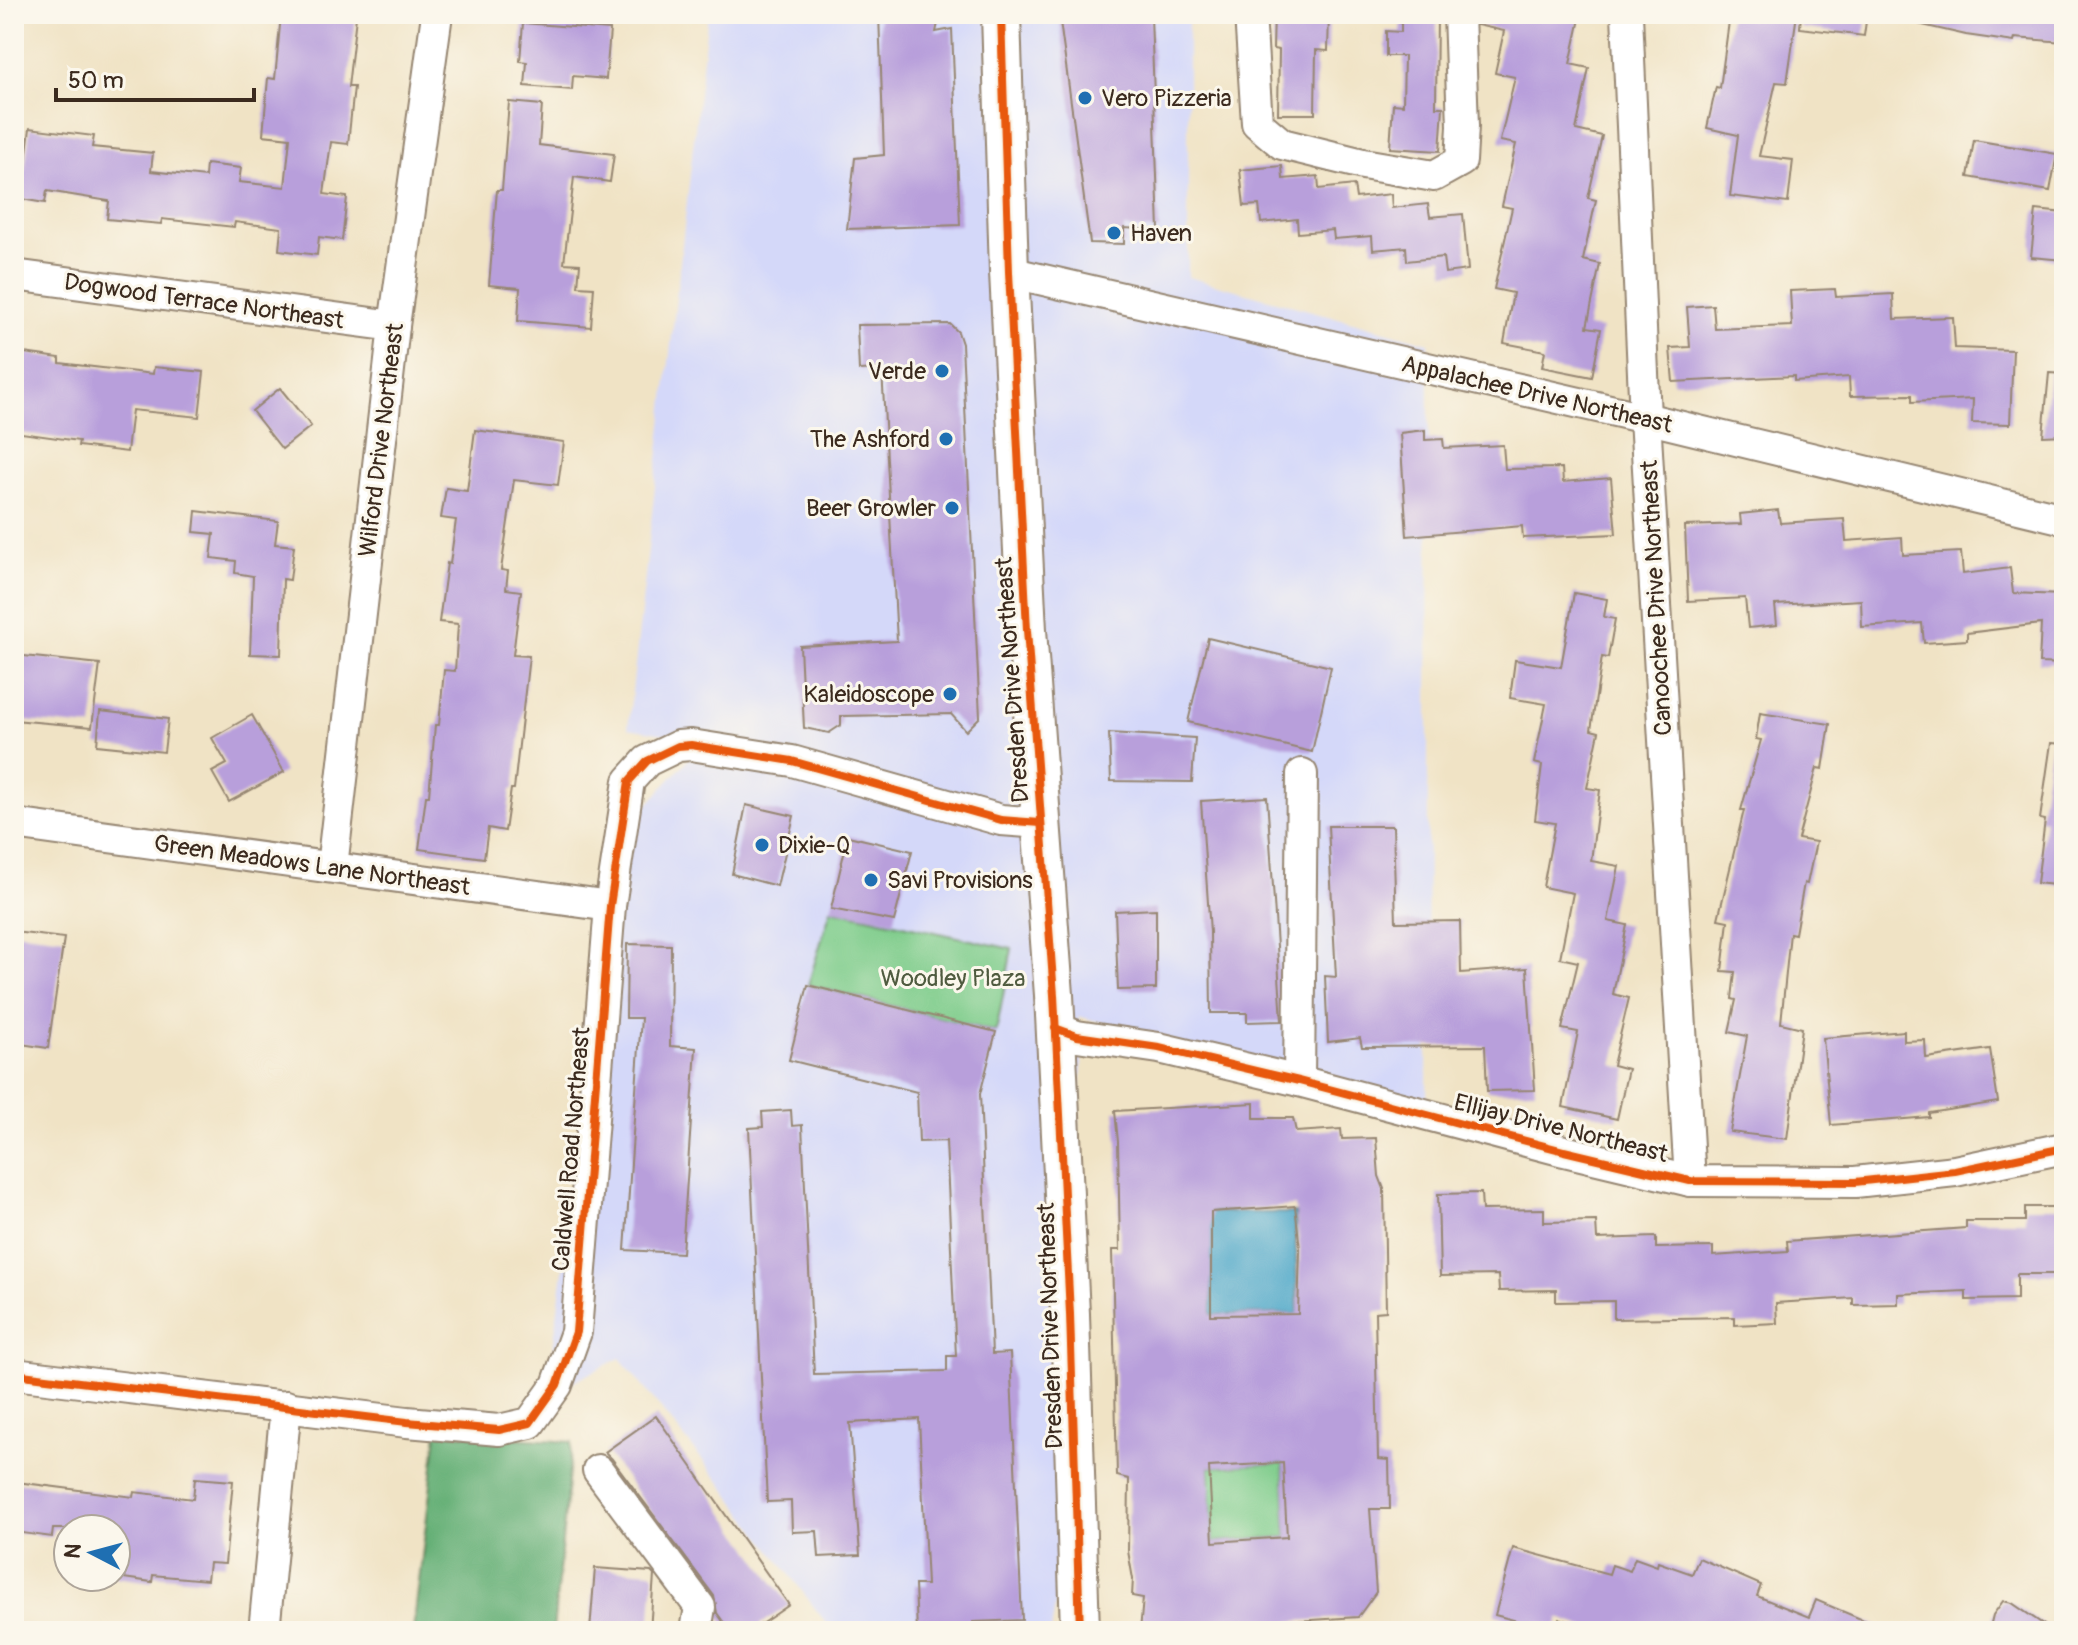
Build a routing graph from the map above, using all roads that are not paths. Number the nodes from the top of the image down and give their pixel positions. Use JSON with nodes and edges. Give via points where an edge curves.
{"nodes":[{"id":1,"x":437,"y":14,"type":"edge"},
{"id":2,"x":1001,"y":14,"type":"edge"},
{"id":3,"x":1250,"y":14,"type":"edge"},
{"id":4,"x":1459,"y":14,"type":"edge"},
{"id":5,"x":1627,"y":14,"type":"edge"},
{"id":6,"x":1009,"y":272,"type":"junction"},
{"id":7,"x":14,"y":275,"type":"edge"},
{"id":8,"x":394,"y":326,"type":"junction"},
{"id":9,"x":1645,"y":418,"type":"junction"},
{"id":10,"x":2064,"y":519,"type":"edge"},
{"id":11,"x":1302,"y":774,"type":"dead end"},
{"id":12,"x":1041,"y":823,"type":"junction"},
{"id":13,"x":14,"y":824,"type":"edge"},
{"id":14,"x":332,"y":867,"type":"junction"},
{"id":15,"x":610,"y":906,"type":"junction"},
{"id":16,"x":1055,"y":1028,"type":"junction"},
{"id":17,"x":1299,"y":1081,"type":"junction"},
{"id":18,"x":2064,"y":1148,"type":"edge"},
{"id":19,"x":1690,"y":1181,"type":"junction"},
{"id":20,"x":14,"y":1374,"type":"edge"},
{"id":21,"x":286,"y":1406,"type":"junction"},
{"id":22,"x":598,"y":1470,"type":"dead end"},
{"id":23,"x":264,"y":1631,"type":"edge"},
{"id":24,"x":696,"y":1631,"type":"edge"},
{"id":25,"x":1080,"y":1631,"type":"edge"}],
"edges":[{"from":1,"to":8,"type":"street","name":"Wilford Drive Northeast"},
{"from":2,"to":6,"type":"street","name":"Dresden Drive Northeast"},
{"from":3,"to":4,"type":"street","via":[[1257,123],[1282,144],[1434,176],[1461,161]]},
{"from":5,"to":9,"type":"street","name":"Canoochee Drive Northeast"},
{"from":6,"to":9,"type":"street","name":"Appalachee Drive Northeast"},
{"from":6,"to":12,"type":"street","name":"Dresden Drive Northeast"},
{"from":7,"to":8,"type":"street","name":"Dogwood Terrace Northeast"},
{"from":8,"to":14,"type":"street","name":"Wilford Drive Northeast"},
{"from":9,"to":10,"type":"street","name":"Appalachee Drive Northeast"},
{"from":9,"to":19,"type":"street","name":"Canoochee Drive Northeast"},
{"from":11,"to":17,"type":"street"},
{"from":12,"to":15,"type":"street","name":"Caldwell Road Northeast","via":[[1001,820],[792,761],[678,746],[647,761],[629,781]]},
{"from":12,"to":16,"type":"street","name":"Dresden Drive Northeast"},
{"from":13,"to":14,"type":"street","name":"Green Meadows Lane Northeast"},
{"from":14,"to":15,"type":"street","name":"Green Meadows Lane Northeast"},
{"from":15,"to":21,"type":"street","name":"Caldwell Road Northeast","via":[[576,1332],[557,1385],[530,1423],[499,1430]]},
{"from":16,"to":17,"type":"street","name":"Ellijay Drive Northeast"},
{"from":16,"to":25,"type":"street","name":"Dresden Drive Northeast"},
{"from":17,"to":19,"type":"street","name":"Ellijay Drive Northeast"},
{"from":18,"to":19,"type":"street","name":"Ellijay Drive Northeast","via":[[1955,1171],[1855,1182]]},
{"from":20,"to":21,"type":"street","name":"Caldwell Road Northeast"},
{"from":21,"to":23,"type":"street"},
{"from":22,"to":24,"type":"street","via":[[700,1607]]}]}
